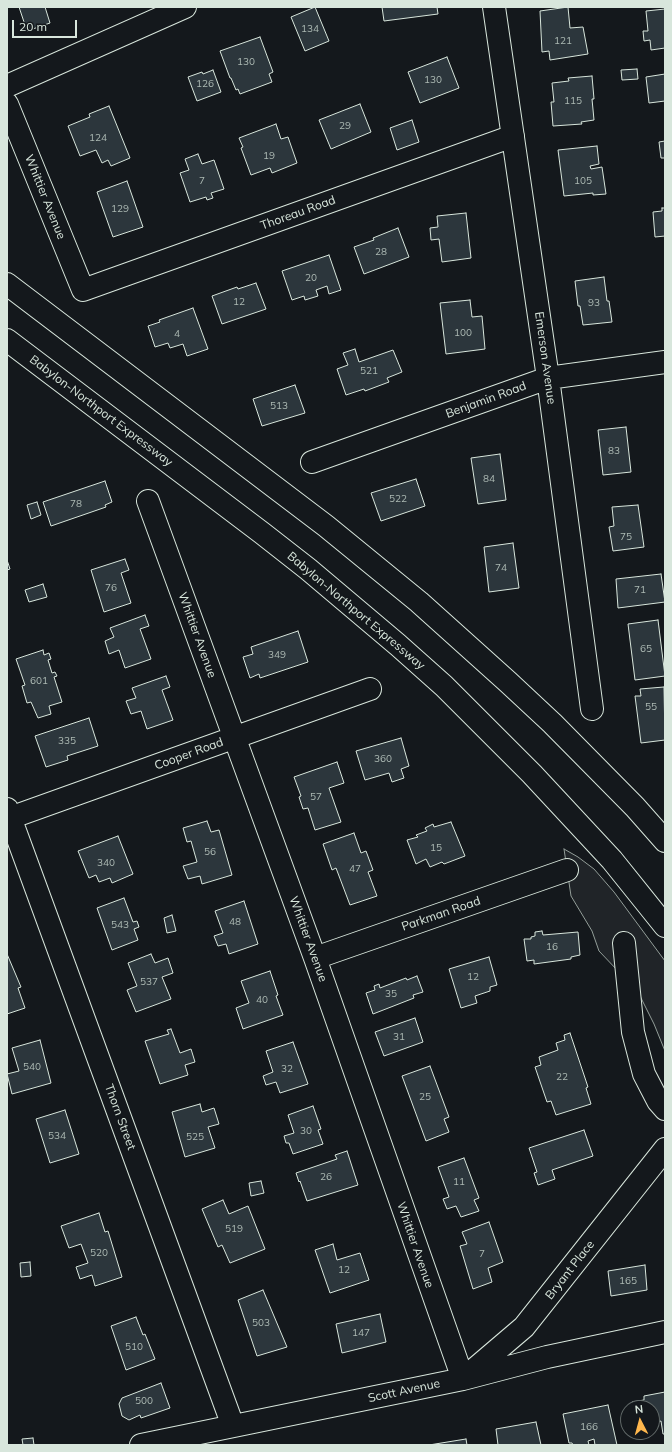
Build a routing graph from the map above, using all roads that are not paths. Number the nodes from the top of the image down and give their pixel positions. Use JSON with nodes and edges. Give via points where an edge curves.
{"nodes":[{"id":1,"x":185,"y":7,"type":"edge"},
{"id":2,"x":494,"y":7,"type":"edge"},
{"id":3,"x":7,"y":86,"type":"edge"},
{"id":4,"x":7,"y":104,"type":"edge"},
{"id":5,"x":513,"y":136,"type":"junction"},
{"id":6,"x":7,"y":284,"type":"edge"},
{"id":7,"x":83,"y":290,"type":"joint"},
{"id":8,"x":7,"y":340,"type":"edge"},
{"id":9,"x":665,"y":362,"type":"edge"},
{"id":10,"x":548,"y":378,"type":"junction"},
{"id":11,"x":312,"y":462,"type":"dead end"},
{"id":12,"x":148,"y":501,"type":"dead end"},
{"id":13,"x":370,"y":689,"type":"dead end"},
{"id":14,"x":592,"y":709,"type":"dead end"},
{"id":15,"x":235,"y":738,"type":"junction"},
{"id":16,"x":8,"y":816,"type":"edge"},
{"id":17,"x":665,"y":841,"type":"edge"},
{"id":18,"x":567,"y":870,"type":"dead end"},
{"id":19,"x":665,"y":926,"type":"edge"},
{"id":20,"x":624,"y":943,"type":"dead end"},
{"id":21,"x":315,"y":958,"type":"junction"},
{"id":22,"x":665,"y":1110,"type":"edge"},
{"id":23,"x":665,"y":1149,"type":"edge"},
{"id":24,"x":665,"y":1332,"type":"edge"},
{"id":25,"x":463,"y":1378,"type":"junction"},
{"id":26,"x":234,"y":1426,"type":"junction"},
{"id":27,"x":141,"y":1445,"type":"edge"}],
"edges":[{"from":1,"to":3,"type":"street"},
{"from":2,"to":5,"type":"street","name":"Emerson Avenue"},
{"from":4,"to":7,"type":"street","name":"Whittier Avenue"},
{"from":5,"to":7,"type":"street","name":"Thoreau Road"},
{"from":5,"to":10,"type":"street","name":"Emerson Avenue"},
{"from":6,"to":17,"type":"street","via":[[384,572],[466,643],[552,723]]},
{"from":8,"to":19,"type":"street","name":"Babylon-Northport Expressway","via":[[262,533],[398,645],[444,686],[532,774],[612,860]]},
{"from":9,"to":10,"type":"street","name":"Benjamin Road"},
{"from":10,"to":11,"type":"street","name":"Benjamin Road"},
{"from":10,"to":14,"type":"street","name":"Emerson Avenue"},
{"from":12,"to":15,"type":"street","name":"Whittier Avenue"},
{"from":13,"to":15,"type":"street","name":"Cooper Road"},
{"from":15,"to":16,"type":"street","name":"Cooper Road"},
{"from":15,"to":21,"type":"street","name":"Whittier Avenue"},
{"from":16,"to":26,"type":"street","name":"Thorn Street"},
{"from":18,"to":21,"type":"street","name":"Parkman Road"},
{"from":20,"to":22,"type":"street","via":[[633,1032],[644,1074]]},
{"from":21,"to":25,"type":"street","name":"Whittier Avenue"},
{"from":23,"to":25,"type":"street","name":"Bryant Place","via":[[524,1327]]},
{"from":24,"to":25,"type":"street","name":"Scott Avenue"},
{"from":25,"to":26,"type":"street","name":"Scott Avenue"},
{"from":26,"to":27,"type":"street","name":"Scott Avenue"}]}
